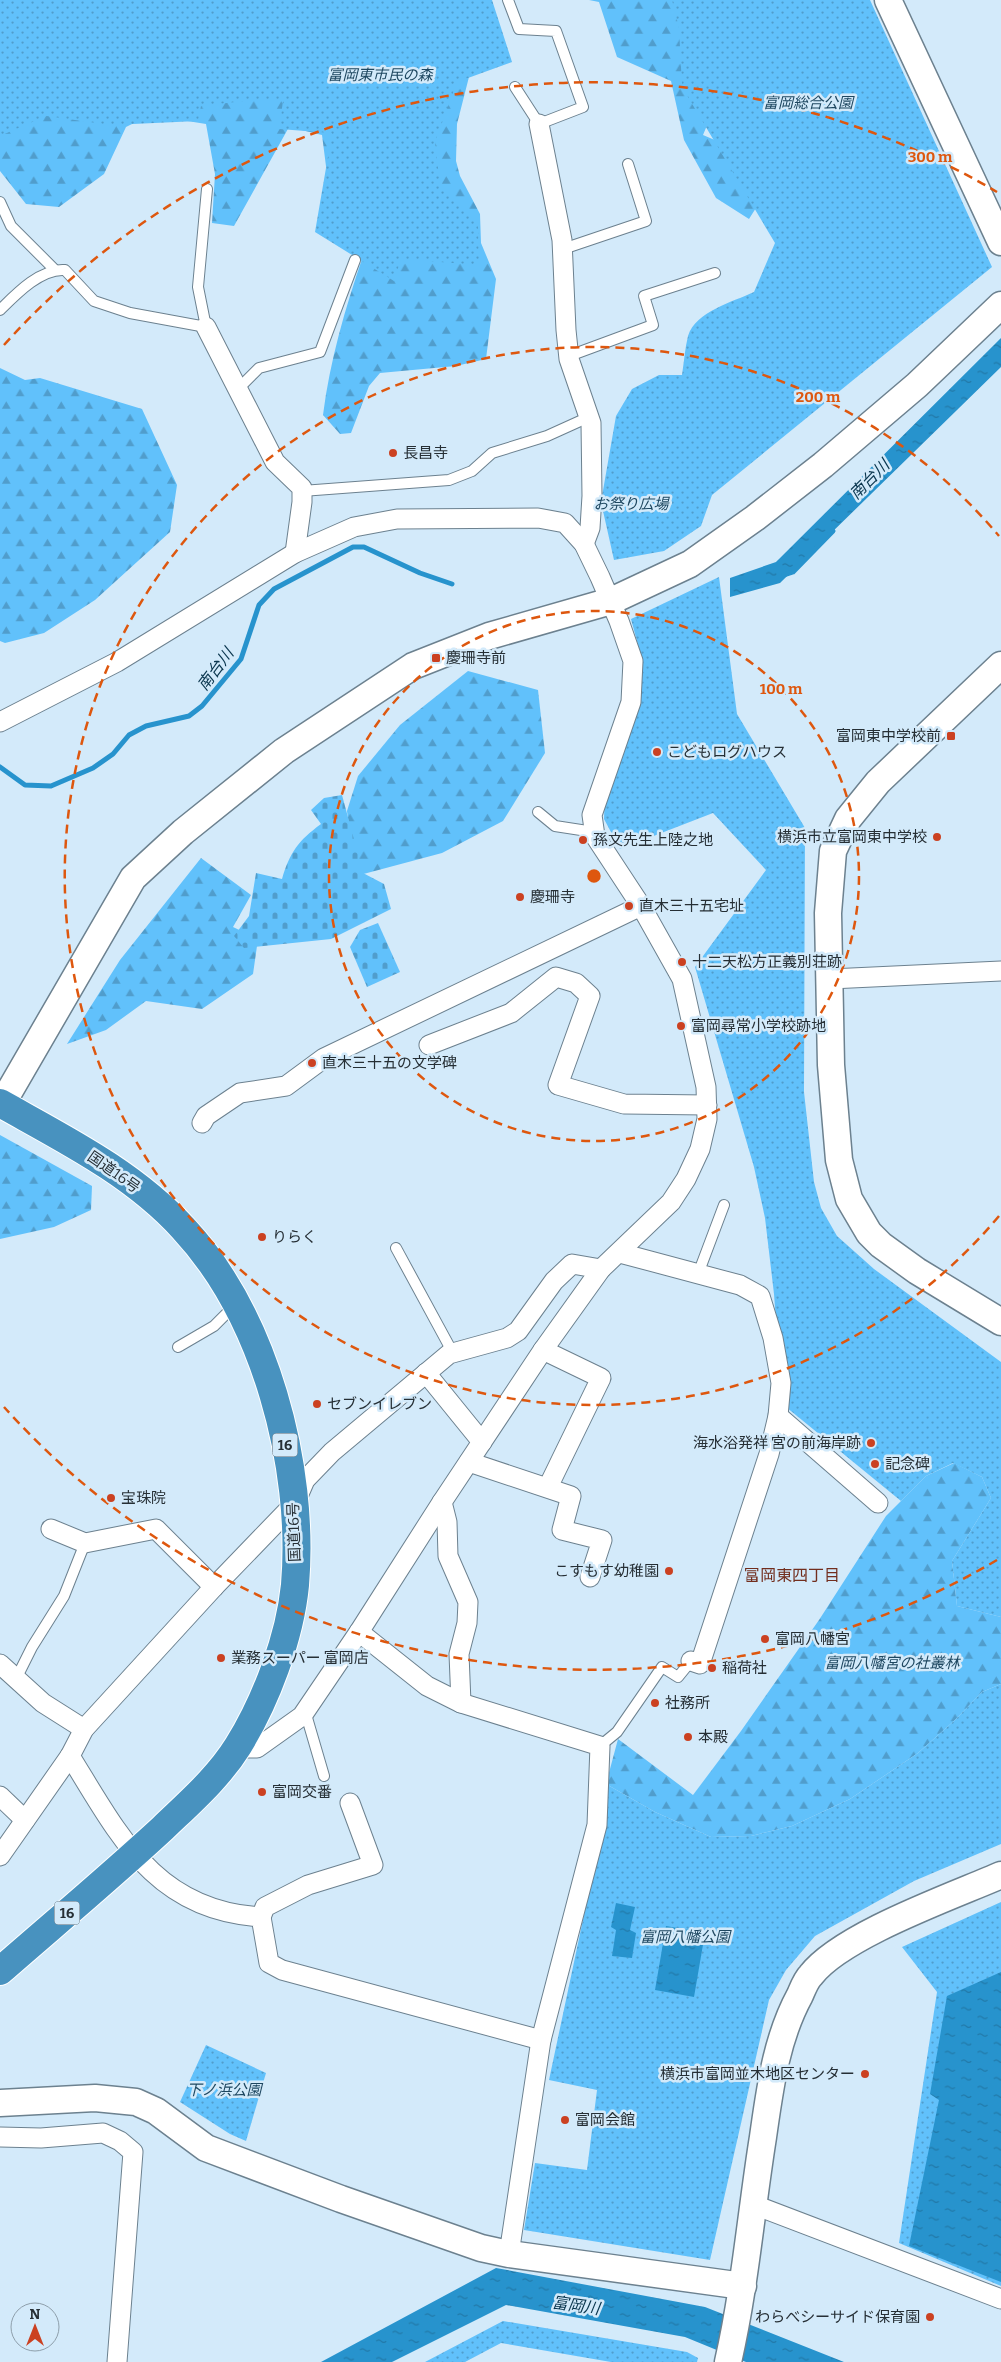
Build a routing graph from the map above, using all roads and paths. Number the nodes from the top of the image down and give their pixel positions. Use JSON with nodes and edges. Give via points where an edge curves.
{"nodes":[{"id":1,"x":508,"y":0,"type":"edge"},
{"id":2,"x":888,"y":0,"type":"edge"},
{"id":3,"x":515,"y":87,"type":"dead end"},
{"id":4,"x":539,"y":124,"type":"junction"},
{"id":5,"x":628,"y":164,"type":"dead end"},
{"id":6,"x":207,"y":190,"type":"dead end"},
{"id":7,"x":0,"y":202,"type":"edge"},
{"id":8,"x":1001,"y":242,"type":"edge"},
{"id":9,"x":563,"y":249,"type":"junction"},
{"id":10,"x":356,"y":260,"type":"dead end"},
{"id":11,"x":54,"y":269,"type":"junction"},
{"id":12,"x":715,"y":273,"type":"dead end"},
{"id":13,"x":1001,"y":305,"type":"edge"},
{"id":14,"x":0,"y":310,"type":"edge"},
{"id":15,"x":206,"y":327,"type":"junction"},
{"id":16,"x":569,"y":356,"type":"junction"},
{"id":17,"x":238,"y":389,"type":"junction"},
{"id":18,"x":589,"y":417,"type":"junction"},
{"id":19,"x":302,"y":490,"type":"junction"},
{"id":20,"x":584,"y":544,"type":"junction"},
{"id":21,"x":295,"y":553,"type":"junction"},
{"id":22,"x":611,"y":601,"type":"junction"},
{"id":23,"x":1001,"y":665,"type":"edge"},
{"id":24,"x":0,"y":722,"type":"edge"},
{"id":25,"x":538,"y":812,"type":"dead end"},
{"id":26,"x":594,"y":832,"type":"junction"},
{"id":27,"x":641,"y":906,"type":"junction"},
{"id":28,"x":1001,"y":971,"type":"edge"},
{"id":29,"x":830,"y":979,"type":"junction"},
{"id":30,"x":429,"y":1045,"type":"dead end"},
{"id":31,"x":1,"y":1104,"type":"edge"},
{"id":32,"x":707,"y":1105,"type":"junction"},
{"id":33,"x":202,"y":1123,"type":"dead end"},
{"id":34,"x":724,"y":1206,"type":"dead end"},
{"id":35,"x":396,"y":1248,"type":"dead end"},
{"id":36,"x":620,"y":1253,"type":"junction"},
{"id":37,"x":601,"y":1269,"type":"junction"},
{"id":38,"x":698,"y":1274,"type":"junction"},
{"id":39,"x":237,"y":1303,"type":"junction"},
{"id":40,"x":1001,"y":1322,"type":"edge"},
{"id":41,"x":178,"y":1347,"type":"dead end"},
{"id":42,"x":543,"y":1350,"type":"junction"},
{"id":43,"x":453,"y":1353,"type":"junction"},
{"id":44,"x":426,"y":1373,"type":"junction"},
{"id":45,"x":778,"y":1416,"type":"junction"},
{"id":46,"x":482,"y":1442,"type":"junction"},
{"id":47,"x":469,"y":1462,"type":"junction"},
{"id":48,"x":548,"y":1487,"type":"junction"},
{"id":49,"x":442,"y":1502,"type":"junction"},
{"id":50,"x":295,"y":1503,"type":"junction"},
{"id":51,"x":878,"y":1503,"type":"dead end"},
{"id":52,"x":51,"y":1529,"type":"dead end"},
{"id":53,"x":85,"y":1543,"type":"junction"},
{"id":54,"x":590,"y":1577,"type":"dead end"},
{"id":55,"x":214,"y":1587,"type":"junction"},
{"id":56,"x":359,"y":1632,"type":"junction"},
{"id":57,"x":691,"y":1661,"type":"joint"},
{"id":58,"x":0,"y":1664,"type":"edge"},
{"id":59,"x":16,"y":1680,"type":"junction"},
{"id":60,"x":462,"y":1703,"type":"junction"},
{"id":61,"x":305,"y":1710,"type":"junction"},
{"id":62,"x":84,"y":1729,"type":"junction"},
{"id":63,"x":600,"y":1746,"type":"junction"},
{"id":64,"x":237,"y":1748,"type":"junction"},
{"id":65,"x":70,"y":1756,"type":"junction"},
{"id":66,"x":324,"y":1776,"type":"dead end"},
{"id":67,"x":0,"y":1796,"type":"edge"},
{"id":68,"x":350,"y":1803,"type":"dead end"},
{"id":69,"x":25,"y":1820,"type":"junction"},
{"id":70,"x":134,"y":1855,"type":"junction"},
{"id":71,"x":0,"y":1856,"type":"edge"},
{"id":72,"x":1001,"y":1875,"type":"edge"},
{"id":73,"x":261,"y":1917,"type":"junction"},
{"id":74,"x":0,"y":1971,"type":"edge"},
{"id":75,"x":541,"y":2040,"type":"junction"},
{"id":76,"x":0,"y":2103,"type":"edge"},
{"id":77,"x":0,"y":2137,"type":"edge"},
{"id":78,"x":752,"y":2204,"type":"junction"},
{"id":79,"x":509,"y":2254,"type":"junction"},
{"id":80,"x":743,"y":2286,"type":"junction"},
{"id":81,"x":1001,"y":2299,"type":"edge"},
{"id":82,"x":117,"y":2362,"type":"edge"},
{"id":83,"x":728,"y":2362,"type":"edge"}],
"edges":[{"from":1,"to":4,"type":"lane","via":[[519,30],[556,31],[583,107]]},
{"from":2,"to":8,"type":"street"},
{"from":3,"to":4,"type":"lane"},
{"from":4,"to":9,"type":"street"},
{"from":5,"to":9,"type":"lane","via":[[646,220]]},
{"from":6,"to":15,"type":"lane","via":[[198,287]]},
{"from":7,"to":11,"type":"lane","via":[[11,226]]},
{"from":9,"to":16,"type":"street"},
{"from":10,"to":17,"type":"lane","via":[[320,352],[259,368]]},
{"from":11,"to":14,"type":"lane","via":[[19,291]]},
{"from":11,"to":15,"type":"lane","via":[[65,270],[94,301],[130,313]]},
{"from":12,"to":16,"type":"lane","via":[[644,296],[653,325]]},
{"from":13,"to":22,"type":"street","via":[[918,386],[756,518],[690,564]]},
{"from":15,"to":17,"type":"street"},
{"from":16,"to":18,"type":"street"},
{"from":17,"to":19,"type":"street","via":[[275,462]]},
{"from":18,"to":19,"type":"lane","via":[[547,436],[492,453],[472,472],[448,480]]},
{"from":18,"to":20,"type":"street","via":[[592,496],[590,528]]},
{"from":19,"to":21,"type":"street"},
{"from":20,"to":21,"type":"street","via":[[565,523],[538,518],[397,519],[354,527]]},
{"from":20,"to":22,"type":"street"},
{"from":21,"to":24,"type":"street","via":[[117,662]]},
{"from":22,"to":26,"type":"street","via":[[633,661],[632,702],[592,815]]},
{"from":22,"to":31,"type":"street","via":[[489,636],[413,666],[284,751],[183,832],[133,878]]},
{"from":23,"to":29,"type":"street","via":[[878,782],[848,819],[838,838],[831,867],[828,913]]},
{"from":25,"to":26,"type":"lane","via":[[555,826]]},
{"from":26,"to":27,"type":"street"},
{"from":27,"to":32,"type":"street","via":[[682,980]]},
{"from":27,"to":33,"type":"street","via":[[324,1058],[286,1086],[240,1093],[206,1116]]},
{"from":28,"to":29,"type":"street"},
{"from":29,"to":40,"type":"street","via":[[839,1160],[848,1199],[869,1233],[881,1245]]},
{"from":30,"to":32,"type":"street","via":[[511,1013],[556,977],[576,983],[590,996],[558,1085],[624,1104]]},
{"from":31,"to":39,"type":"highway","name":"国道16号","number":"16","via":[[93,1156],[156,1202],[208,1258]]},
{"from":32,"to":36,"type":"street","via":[[700,1149],[686,1179],[671,1202]]},
{"from":34,"to":38,"type":"lane"},
{"from":35,"to":43,"type":"lane"},
{"from":36,"to":37,"type":"street"},
{"from":36,"to":38,"type":"street"},
{"from":37,"to":42,"type":"street"},
{"from":37,"to":43,"type":"street","via":[[572,1264],[554,1281],[518,1331],[507,1338]]},
{"from":38,"to":45,"type":"street","via":[[740,1285],[760,1296],[773,1338],[781,1383]]},
{"from":39,"to":41,"type":"lane","via":[[214,1326]]},
{"from":39,"to":50,"type":"highway","name":"国道16号","number":"16","via":[[262,1356],[277,1410]]},
{"from":42,"to":46,"type":"street"},
{"from":42,"to":48,"type":"street","via":[[601,1378]]},
{"from":43,"to":44,"type":"street"},
{"from":44,"to":46,"type":"street"},
{"from":44,"to":50,"type":"street","via":[[332,1452],[305,1480]]},
{"from":45,"to":51,"type":"street"},
{"from":45,"to":57,"type":"street","via":[[769,1454],[700,1664]]},
{"from":46,"to":47,"type":"street"},
{"from":47,"to":48,"type":"street"},
{"from":47,"to":49,"type":"street"},
{"from":48,"to":54,"type":"street","via":[[571,1496],[562,1530],[602,1540]]},
{"from":49,"to":56,"type":"street"},
{"from":49,"to":60,"type":"street","via":[[447,1522],[448,1556],[468,1602],[459,1654]]},
{"from":50,"to":55,"type":"street"},
{"from":50,"to":64,"type":"highway","name":"国道16号","number":"16","via":[[295,1586],[288,1626],[268,1686]]},
{"from":52,"to":53,"type":"street"},
{"from":53,"to":55,"type":"street","via":[[156,1529]]},
{"from":53,"to":59,"type":"lane","via":[[64,1596]]},
{"from":55,"to":62,"type":"street"},
{"from":56,"to":60,"type":"street","via":[[427,1686]]},
{"from":56,"to":61,"type":"street"},
{"from":57,"to":63,"type":"lane","via":[[678,1677],[662,1667],[618,1732]]},
{"from":58,"to":59,"type":"street"},
{"from":59,"to":62,"type":"street","via":[[43,1703]]},
{"from":60,"to":63,"type":"street"},
{"from":61,"to":64,"type":"street","via":[[302,1716],[257,1748]]},
{"from":61,"to":66,"type":"lane"},
{"from":62,"to":65,"type":"street"},
{"from":63,"to":75,"type":"street","via":[[597,1825]]},
{"from":64,"to":70,"type":"highway","name":"国道16号","number":"16","via":[[209,1785]]},
{"from":65,"to":69,"type":"street"},
{"from":65,"to":70,"type":"street"},
{"from":67,"to":69,"type":"street"},
{"from":68,"to":73,"type":"street","via":[[373,1865],[308,1886],[265,1908]]},
{"from":69,"to":71,"type":"street"},
{"from":70,"to":73,"type":"street","via":[[181,1893],[228,1914]]},
{"from":70,"to":74,"type":"highway","name":"国道16号","number":"16"},
{"from":72,"to":78,"type":"street","via":[[870,1933],[833,1955],[810,1975],[780,2042]]},
{"from":73,"to":75,"type":"street","via":[[269,1963],[282,1970]]},
{"from":75,"to":79,"type":"street"},
{"from":76,"to":79,"type":"street","via":[[95,2098],[136,2102],[156,2112],[206,2148],[481,2248]]},
{"from":77,"to":82,"type":"street","via":[[41,2138],[103,2133],[133,2152]]},
{"from":78,"to":80,"type":"street"},
{"from":78,"to":81,"type":"street"},
{"from":79,"to":80,"type":"street"},
{"from":80,"to":83,"type":"street"}]}
